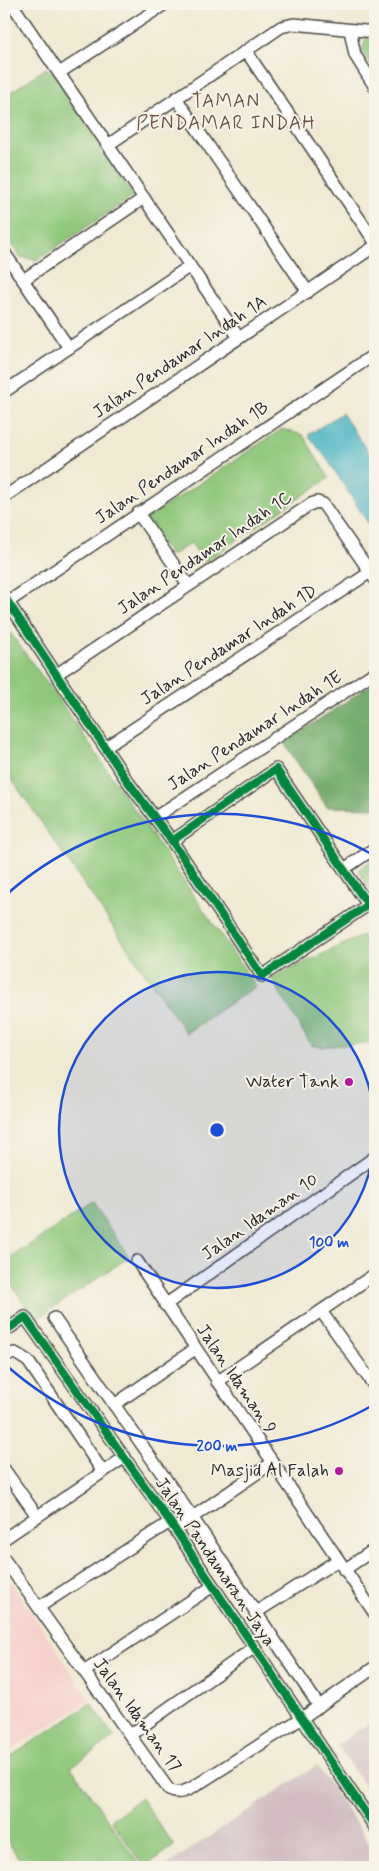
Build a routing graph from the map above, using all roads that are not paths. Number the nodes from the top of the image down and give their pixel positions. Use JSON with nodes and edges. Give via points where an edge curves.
{"nodes":[{"id":1,"x":12,"y":4,"type":"edge"},
{"id":2,"x":166,"y":4,"type":"edge"},
{"id":3,"x":350,"y":30,"type":"junction"},
{"id":4,"x":375,"y":32,"type":"edge"},
{"id":5,"x":246,"y":51,"type":"junction"},
{"id":6,"x":59,"y":73,"type":"junction"},
{"id":7,"x":375,"y":87,"type":"edge"},
{"id":8,"x":176,"y":98,"type":"junction"},
{"id":9,"x":108,"y":145,"type":"junction"},
{"id":10,"x":144,"y":198,"type":"junction"},
{"id":11,"x":375,"y":242,"type":"edge"},
{"id":12,"x":375,"y":246,"type":"edge"},
{"id":13,"x":4,"y":252,"type":"edge"},
{"id":14,"x":190,"y":266,"type":"junction"},
{"id":15,"x":23,"y":280,"type":"junction"},
{"id":16,"x":308,"y":292,"type":"junction"},
{"id":17,"x":239,"y":338,"type":"junction"},
{"id":18,"x":69,"y":348,"type":"junction"},
{"id":19,"x":375,"y":354,"type":"edge"},
{"id":20,"x":4,"y":392,"type":"edge"},
{"id":21,"x":4,"y":497,"type":"edge"},
{"id":22,"x":138,"y":513,"type":"junction"},
{"id":23,"x":374,"y":573,"type":"edge"},
{"id":24,"x":188,"y":585,"type":"junction"},
{"id":25,"x":6,"y":599,"type":"edge"},
{"id":26,"x":375,"y":672,"type":"edge"},
{"id":27,"x":57,"y":674,"type":"junction"},
{"id":28,"x":106,"y":746,"type":"junction"},
{"id":29,"x":154,"y":818,"type":"junction"},
{"id":30,"x":172,"y":842,"type":"junction"},
{"id":31,"x":375,"y":848,"type":"edge"},
{"id":32,"x":344,"y":869,"type":"junction"},
{"id":33,"x":375,"y":1158,"type":"edge"},
{"id":34,"x":137,"y":1262,"type":"dead end"},
{"id":35,"x":375,"y":1274,"type":"edge"},
{"id":36,"x":165,"y":1305,"type":"junction"},
{"id":37,"x":321,"y":1311,"type":"junction"},
{"id":38,"x":54,"y":1318,"type":"dead end"},
{"id":39,"x":4,"y":1332,"type":"edge"},
{"id":40,"x":195,"y":1349,"type":"junction"},
{"id":41,"x":4,"y":1354,"type":"edge"},
{"id":42,"x":217,"y":1382,"type":"junction"},
{"id":43,"x":375,"y":1387,"type":"edge"},
{"id":44,"x":114,"y":1404,"type":"junction"},
{"id":45,"x":125,"y":1457,"type":"junction"},
{"id":46,"x":272,"y":1463,"type":"junction"},
{"id":47,"x":4,"y":1469,"type":"edge"},
{"id":48,"x":103,"y":1472,"type":"junction"},
{"id":49,"x":37,"y":1516,"type":"junction"},
{"id":50,"x":192,"y":1517,"type":"junction"},
{"id":51,"x":172,"y":1525,"type":"junction"},
{"id":52,"x":4,"y":1539,"type":"edge"},
{"id":53,"x":375,"y":1549,"type":"edge"},
{"id":54,"x":4,"y":1559,"type":"edge"},
{"id":55,"x":341,"y":1565,"type":"junction"},
{"id":56,"x":213,"y":1586,"type":"junction"},
{"id":57,"x":39,"y":1607,"type":"junction"},
{"id":58,"x":255,"y":1613,"type":"junction"},
{"id":59,"x":375,"y":1614,"type":"edge"},
{"id":60,"x":255,"y":1647,"type":"junction"},
{"id":61,"x":375,"y":1667,"type":"edge"},
{"id":62,"x":85,"y":1671,"type":"junction"},
{"id":63,"x":319,"y":1706,"type":"junction"},
{"id":64,"x":302,"y":1718,"type":"junction"},
{"id":65,"x":130,"y":1735,"type":"junction"},
{"id":66,"x":375,"y":1827,"type":"edge"}],
"edges":[{"from":1,"to":6,"type":"street"},
{"from":2,"to":6,"type":"street"},
{"from":3,"to":4,"type":"street"},
{"from":3,"to":5,"type":"street","via":[[294,24],[281,27]]},
{"from":3,"to":7,"type":"street","via":[[354,56]]},
{"from":5,"to":8,"type":"street"},
{"from":5,"to":11,"type":"street"},
{"from":6,"to":9,"type":"street"},
{"from":8,"to":9,"type":"street"},
{"from":8,"to":16,"type":"street"},
{"from":9,"to":10,"type":"street"},
{"from":10,"to":14,"type":"street"},
{"from":10,"to":15,"type":"street"},
{"from":12,"to":16,"type":"street","name":"Jalan Pendamar Indah 1A"},
{"from":13,"to":15,"type":"street"},
{"from":14,"to":17,"type":"street"},
{"from":14,"to":18,"type":"street"},
{"from":15,"to":18,"type":"street"},
{"from":16,"to":17,"type":"street","name":"Jalan Pendamar Indah 1A"},
{"from":17,"to":21,"type":"street","name":"Jalan Pendamar Indah 1A"},
{"from":18,"to":20,"type":"street"},
{"from":19,"to":22,"type":"street","name":"Jalan Pendamar Indah 1B"},
{"from":22,"to":24,"type":"street"},
{"from":22,"to":25,"type":"street","name":"Jalan Pendamar Indah 1B"},
{"from":23,"to":24,"type":"street","name":"Jalan Pendamar Indah 1C","via":[[323,504],[317,502]]},
{"from":23,"to":28,"type":"street","name":"Jalan Pendamar Indah 1D"},
{"from":24,"to":27,"type":"street","name":"Jalan Pendamar Indah 1C"},
{"from":25,"to":27,"type":"street"},
{"from":26,"to":29,"type":"street","name":"Jalan Pendamar Indah 1E"},
{"from":27,"to":28,"type":"street"},
{"from":28,"to":29,"type":"street"},
{"from":29,"to":30,"type":"street"},
{"from":30,"to":32,"type":"street","via":[[276,770]]},
{"from":30,"to":32,"type":"street","via":[[262,976],[368,904]]},
{"from":31,"to":32,"type":"street"},
{"from":33,"to":36,"type":"street","name":"Jalan Idaman 10"},
{"from":34,"to":36,"type":"street","name":"Jalan Idaman 9"},
{"from":35,"to":37,"type":"street"},
{"from":36,"to":40,"type":"street","name":"Jalan Idaman 9"},
{"from":37,"to":42,"type":"street"},
{"from":37,"to":43,"type":"street"},
{"from":38,"to":44,"type":"street","name":"Jalan Pandamaran Jaya"},
{"from":39,"to":45,"type":"street","name":"Jalan Pandamaran Jaya","via":[[25,1317]]},
{"from":40,"to":42,"type":"street","name":"Jalan Idaman 9"},
{"from":40,"to":44,"type":"street"},
{"from":41,"to":48,"type":"street","via":[[16,1353],[28,1361]]},
{"from":42,"to":46,"type":"street","name":"Jalan Idaman 9"},
{"from":44,"to":50,"type":"street","name":"Jalan Pandamaran Jaya"},
{"from":45,"to":48,"type":"street"},
{"from":45,"to":51,"type":"street","name":"Jalan Pandamaran Jaya"},
{"from":46,"to":50,"type":"street"},
{"from":46,"to":55,"type":"street","name":"Jalan Idaman 9"},
{"from":47,"to":49,"type":"street"},
{"from":48,"to":49,"type":"street"},
{"from":49,"to":52,"type":"street"},
{"from":50,"to":51,"type":"street"},
{"from":50,"to":58,"type":"street","name":"Jalan Pandamaran Jaya"},
{"from":51,"to":56,"type":"street","name":"Jalan Pandamaran Jaya"},
{"from":51,"to":57,"type":"street"},
{"from":53,"to":55,"type":"street"},
{"from":54,"to":57,"type":"street","name":"Jalan Idaman 17"},
{"from":55,"to":58,"type":"street"},
{"from":55,"to":59,"type":"street","name":"Jalan Idaman 9"},
{"from":56,"to":60,"type":"street","name":"Jalan Pandamaran Jaya"},
{"from":56,"to":62,"type":"street"},
{"from":57,"to":62,"type":"street","name":"Jalan Idaman 17"},
{"from":58,"to":63,"type":"street","name":"Jalan Pandamaran Jaya"},
{"from":60,"to":64,"type":"street","name":"Jalan Pandamaran Jaya"},
{"from":60,"to":65,"type":"street"},
{"from":61,"to":63,"type":"street"},
{"from":62,"to":65,"type":"street","name":"Jalan Idaman 17"},
{"from":63,"to":64,"type":"street"},
{"from":64,"to":65,"type":"street","name":"Jalan Idaman 17","via":[[182,1792],[174,1793]]},
{"from":64,"to":66,"type":"street","name":"Jalan Pandamaran Jaya"}]}
